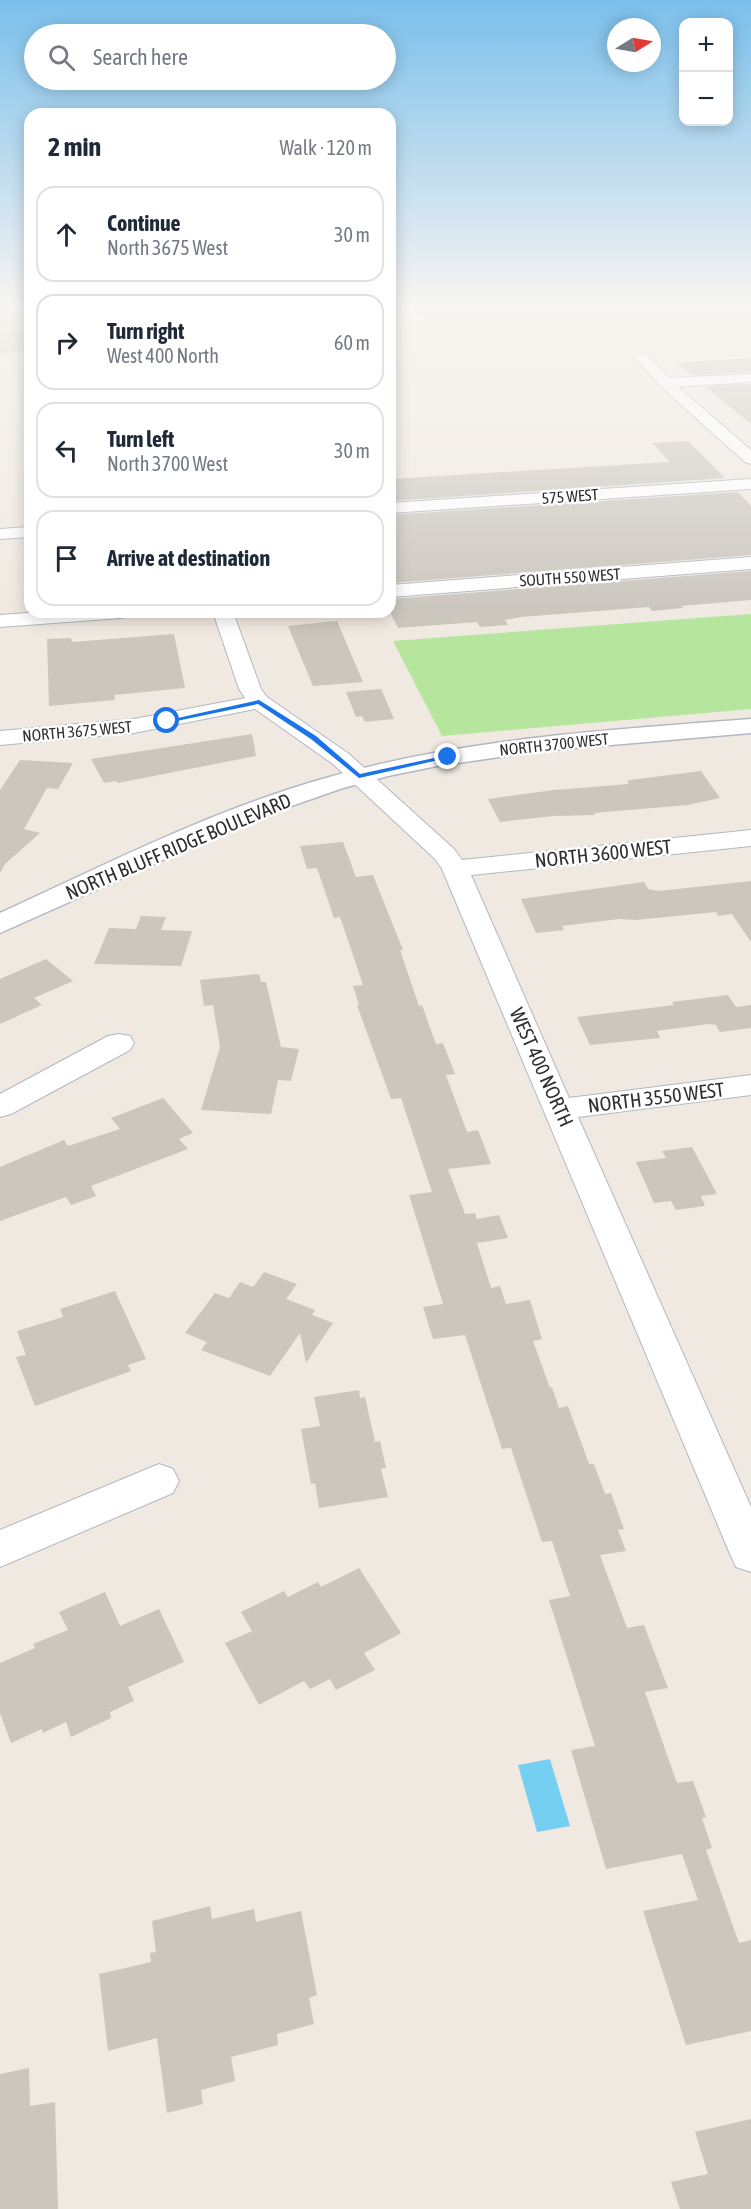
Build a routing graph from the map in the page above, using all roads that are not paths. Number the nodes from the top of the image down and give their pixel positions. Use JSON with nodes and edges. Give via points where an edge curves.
{"nodes":[{"id":1,"x":694,"y":406,"type":"edge"},
{"id":2,"x":744,"y":445,"type":"edge"},
{"id":3,"x":751,"y":459,"type":"edge"},
{"id":4,"x":751,"y":484,"type":"edge"},
{"id":5,"x":396,"y":508,"type":"edge"},
{"id":6,"x":24,"y":532,"type":"edge"},
{"id":7,"x":0,"y":534,"type":"edge"},
{"id":8,"x":751,"y":563,"type":"edge"},
{"id":9,"x":396,"y":591,"type":"edge"},
{"id":10,"x":40,"y":618,"type":"edge"},
{"id":11,"x":224,"y":618,"type":"edge"},
{"id":12,"x":0,"y":621,"type":"edge"},
{"id":13,"x":259,"y":702,"type":"junction"},
{"id":14,"x":751,"y":726,"type":"edge"},
{"id":15,"x":0,"y":738,"type":"edge"},
{"id":16,"x":359,"y":776,"type":"junction"},
{"id":17,"x":751,"y":838,"type":"edge"},
{"id":18,"x":455,"y":868,"type":"junction"},
{"id":19,"x":0,"y":924,"type":"edge"},
{"id":20,"x":119,"y":1043,"type":"dead end"},
{"id":21,"x":751,"y":1085,"type":"edge"},
{"id":22,"x":0,"y":1107,"type":"edge"},
{"id":23,"x":560,"y":1109,"type":"junction"},
{"id":24,"x":159,"y":1481,"type":"dead end"},
{"id":25,"x":737,"y":1489,"type":"edge"},
{"id":26,"x":0,"y":1549,"type":"edge"},
{"id":27,"x":751,"y":1554,"type":"edge"}],
"edges":[{"from":1,"to":2,"type":"street"},
{"from":2,"to":3,"type":"street"},
{"from":4,"to":5,"type":"street","name":"575 WEST"},
{"from":6,"to":7,"type":"street"},
{"from":8,"to":9,"type":"street","name":"SOUTH 550 WEST"},
{"from":10,"to":12,"type":"street"},
{"from":11,"to":13,"type":"street","via":[[250,689]]},
{"from":13,"to":15,"type":"street","name":"NORTH 3675 WEST","via":[[134,726]]},
{"from":13,"to":16,"type":"street","name":"WEST 400 NORTH","via":[[313,737]]},
{"from":14,"to":16,"type":"street","name":"NORTH 3700 WEST","via":[[504,748]]},
{"from":16,"to":18,"type":"street","name":"WEST 400 NORTH","via":[[445,854]]},
{"from":16,"to":19,"type":"street","name":"NORTH BLUFF RIDGE BOULEVARD","via":[[270,804],[204,831]]},
{"from":17,"to":18,"type":"street","name":"NORTH 3600 WEST"},
{"from":18,"to":23,"type":"street","name":"WEST 400 NORTH"},
{"from":20,"to":22,"type":"street"},
{"from":21,"to":23,"type":"street","name":"NORTH 3550 WEST"},
{"from":23,"to":25,"type":"street","name":"WEST 400 NORTH"},
{"from":24,"to":26,"type":"street"},
{"from":25,"to":27,"type":"street","name":"WEST 400 NORTH"}]}
